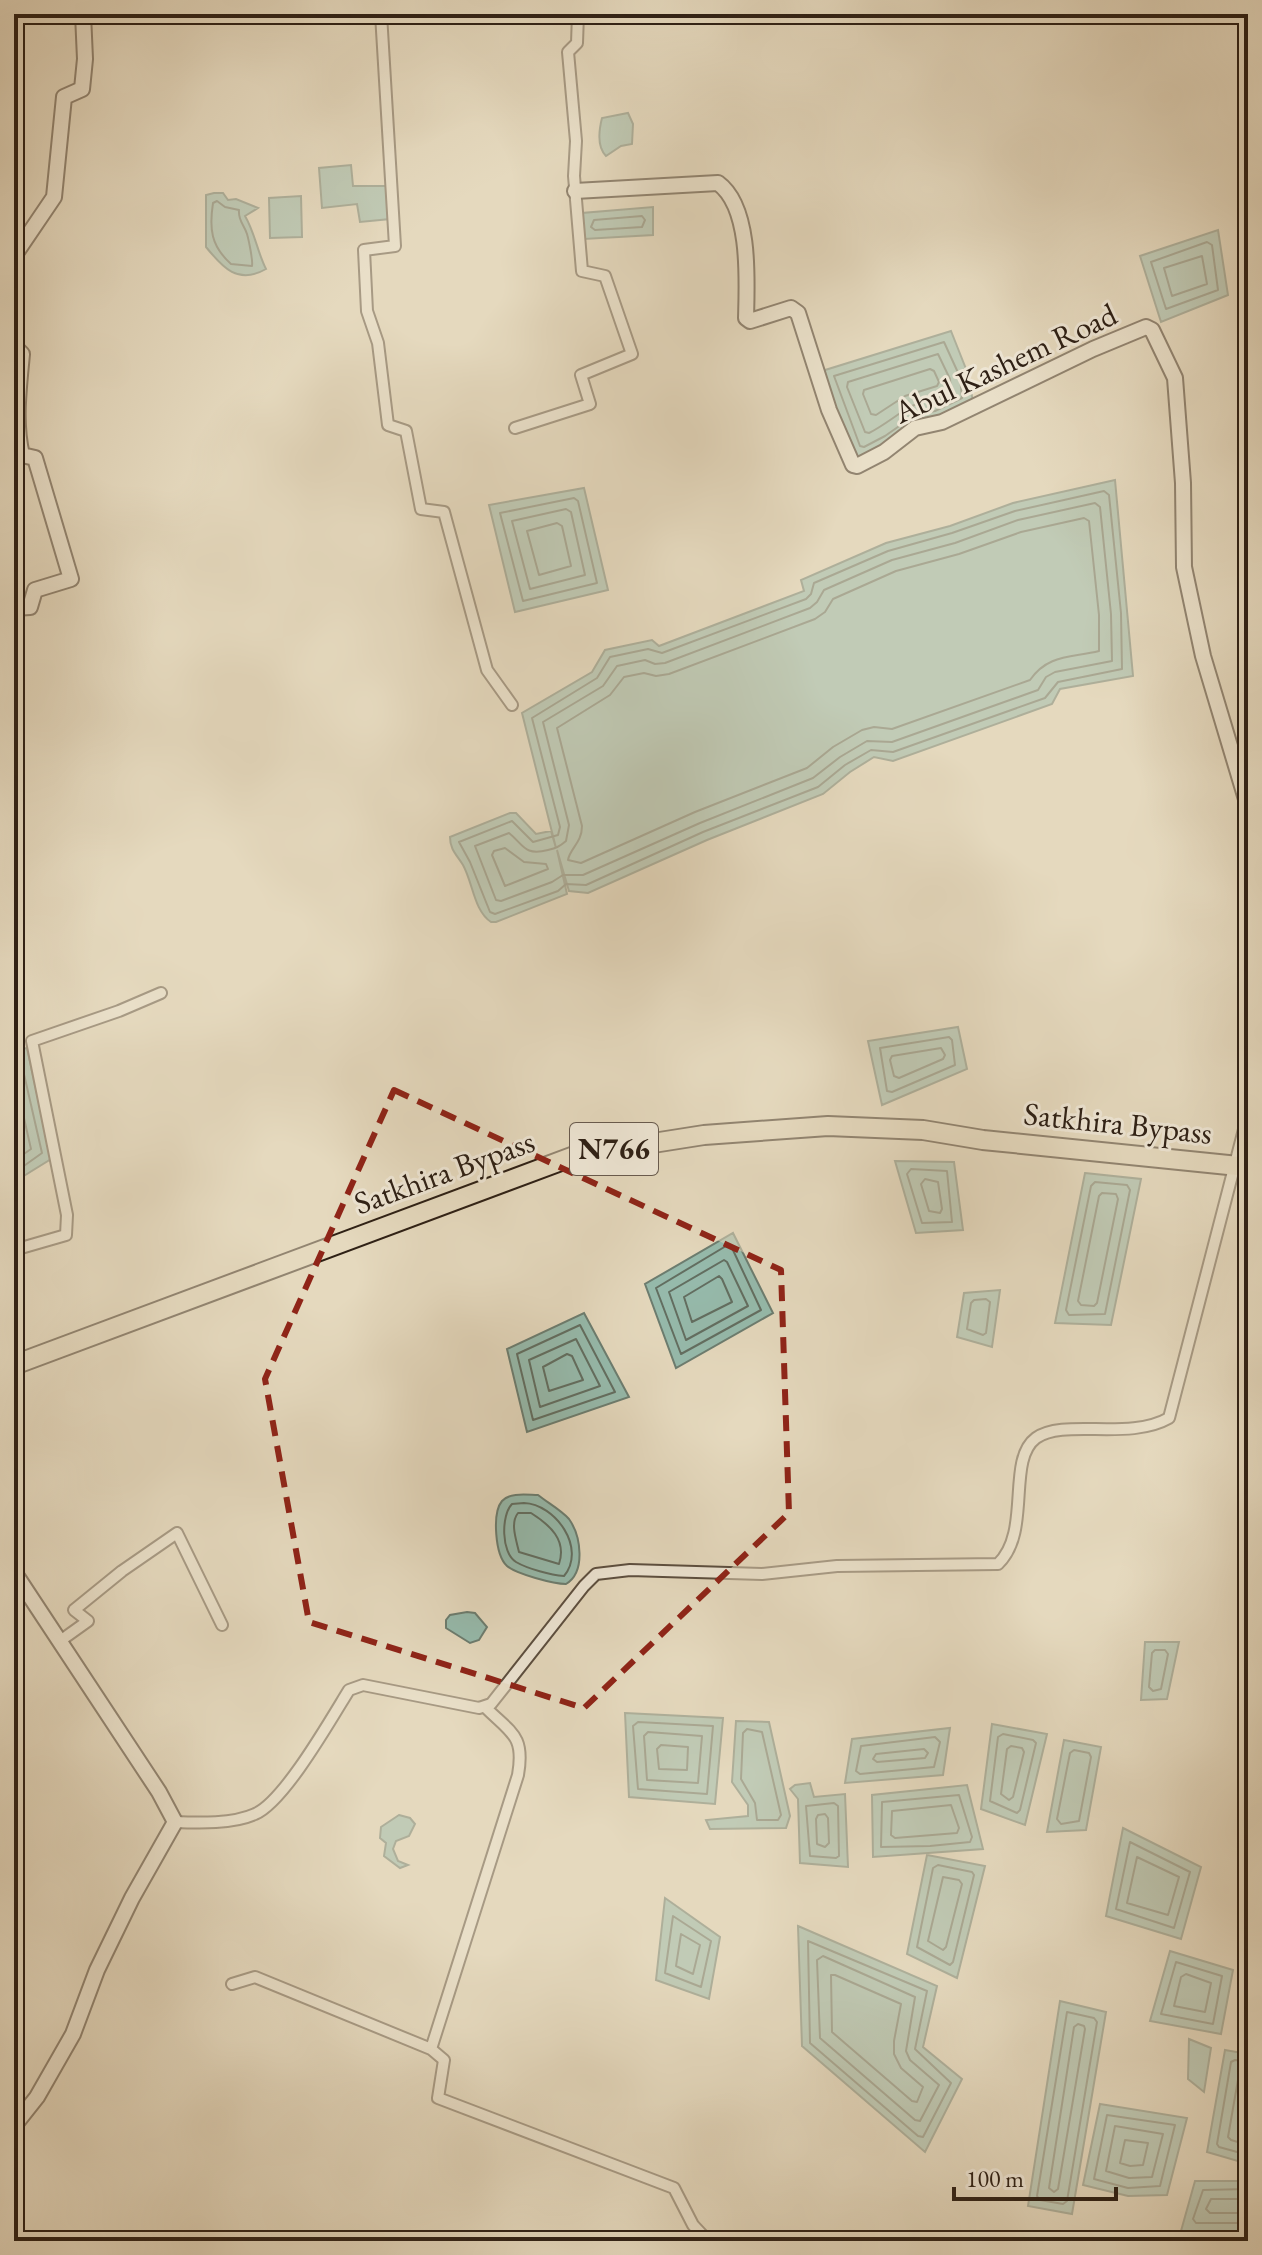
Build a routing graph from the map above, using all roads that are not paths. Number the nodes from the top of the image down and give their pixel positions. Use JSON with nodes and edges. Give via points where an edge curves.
{"nodes":[{"id":1,"x":83,"y":14,"type":"edge"},
{"id":2,"x":381,"y":14,"type":"edge"},
{"id":3,"x":578,"y":14,"type":"edge"},
{"id":4,"x":575,"y":191,"type":"junction"},
{"id":5,"x":14,"y":256,"type":"edge"},
{"id":6,"x":14,"y":346,"type":"edge"},
{"id":7,"x":515,"y":428,"type":"dead end"},
{"id":8,"x":14,"y":608,"type":"edge"},
{"id":9,"x":512,"y":705,"type":"dead end"},
{"id":10,"x":1248,"y":806,"type":"edge"},
{"id":11,"x":161,"y":993,"type":"dead end"},
{"id":12,"x":1248,"y":1114,"type":"edge"},
{"id":13,"x":1241,"y":1166,"type":"edge"},
{"id":14,"x":14,"y":1250,"type":"edge"},
{"id":15,"x":14,"y":1365,"type":"edge"},
{"id":16,"x":14,"y":1572,"type":"edge"},
{"id":17,"x":222,"y":1625,"type":"dead end"},
{"id":18,"x":60,"y":1641,"type":"junction"},
{"id":19,"x":485,"y":1707,"type":"junction"},
{"id":20,"x":175,"y":1822,"type":"junction"},
{"id":21,"x":232,"y":1984,"type":"dead end"},
{"id":22,"x":431,"y":2049,"type":"junction"},
{"id":23,"x":14,"y":2126,"type":"edge"},
{"id":24,"x":708,"y":2241,"type":"edge"}],
"edges":[{"from":1,"to":5,"type":"street","via":[[82,89],[64,97],[54,197]]},
{"from":2,"to":9,"type":"street","via":[[395,246],[364,250],[367,311],[378,343],[388,425],[406,431],[421,509],[444,512],[487,670]]},
{"from":3,"to":4,"type":"street","via":[[577,43],[568,52]]},
{"from":4,"to":7,"type":"street","via":[[582,271],[605,276],[632,354],[581,375],[590,404]]},
{"from":4,"to":10,"type":"street","name":"Abul Kashem Road","via":[[718,183],[727,190],[737,206],[746,318],[791,308],[798,313],[829,410],[857,466],[915,428],[942,422],[1146,327],[1152,330],[1175,378],[1184,567],[1203,656]]},
{"from":6,"to":8,"type":"street","via":[[22,354],[22,455],[35,458],[71,579],[35,590],[30,607]]},
{"from":11,"to":14,"type":"street","via":[[32,1041],[67,1215],[66,1235]]},
{"from":12,"to":13,"type":"street"},
{"from":13,"to":15,"type":"highway","name":"Satkhira Bypass","number":"N766","via":[[923,1130],[828,1126],[704,1135],[577,1155]]},
{"from":13,"to":19,"type":"street","via":[[1169,1418],[1152,1427],[1057,1430],[1036,1438],[1023,1454],[1016,1531],[1008,1555],[998,1564],[837,1566],[762,1574],[603,1572],[590,1579]]},
{"from":16,"to":18,"type":"street"},
{"from":17,"to":18,"type":"street","via":[[177,1533],[74,1610],[88,1621]]},
{"from":18,"to":20,"type":"street"},
{"from":19,"to":20,"type":"street","via":[[355,1687],[280,1793],[259,1813]]},
{"from":19,"to":22,"type":"street","via":[[519,1741],[518,1775]]},
{"from":20,"to":23,"type":"street","via":[[97,1970],[73,2034]]},
{"from":21,"to":22,"type":"street","via":[[255,1977]]},
{"from":22,"to":24,"type":"street","via":[[444,2060],[438,2098],[674,2188]]}]}
